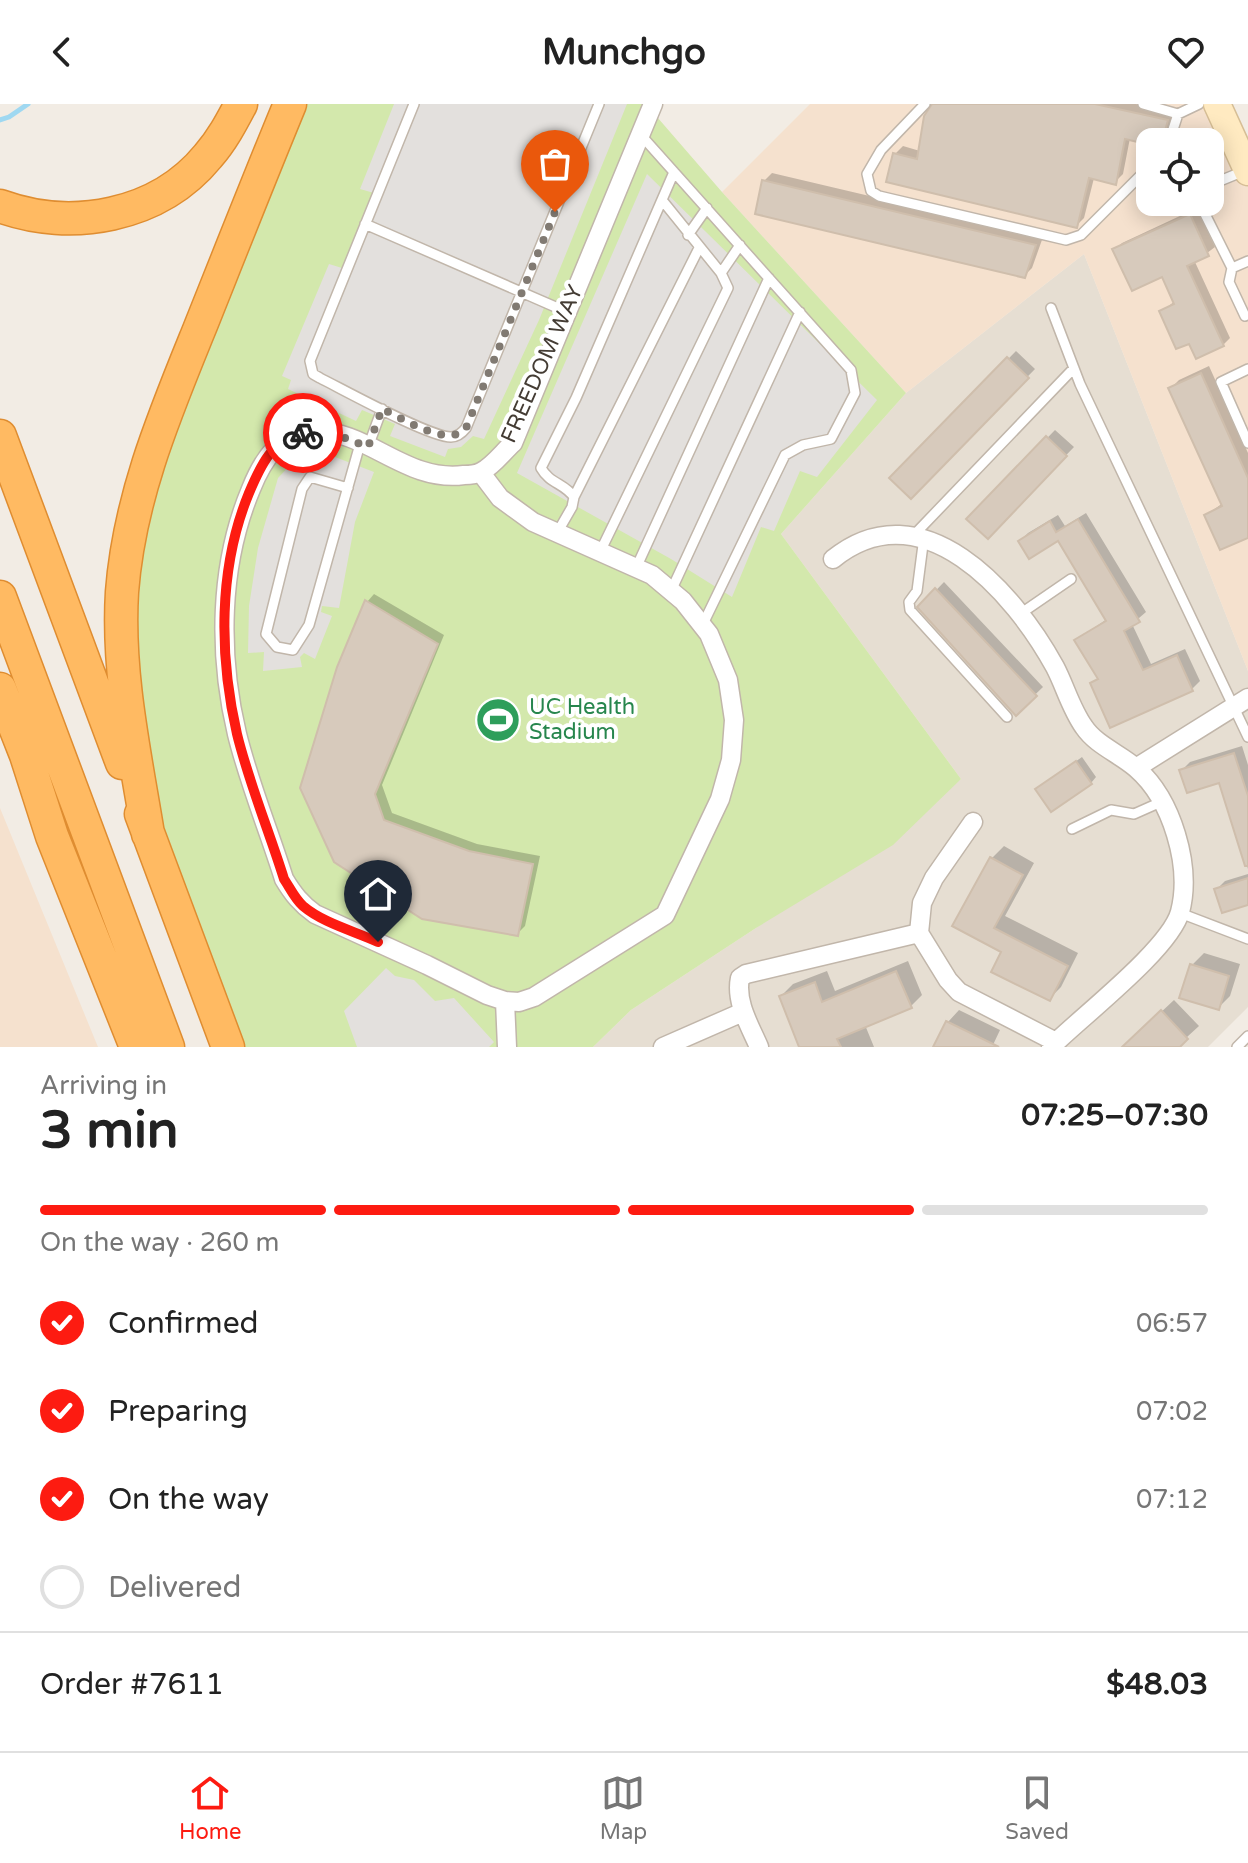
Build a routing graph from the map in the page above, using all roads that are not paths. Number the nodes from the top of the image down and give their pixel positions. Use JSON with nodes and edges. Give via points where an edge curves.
{"nodes":[{"id":1,"x":241,"y":104,"type":"edge"},
{"id":2,"x":290,"y":104,"type":"edge"},
{"id":3,"x":414,"y":104,"type":"edge"},
{"id":4,"x":599,"y":104,"type":"edge"},
{"id":5,"x":653,"y":104,"type":"edge"},
{"id":6,"x":925,"y":104,"type":"edge"},
{"id":7,"x":1143,"y":104,"type":"edge"},
{"id":8,"x":1199,"y":104,"type":"edge"},
{"id":9,"x":1217,"y":104,"type":"edge"},
{"id":10,"x":1178,"y":114,"type":"junction"},
{"id":11,"x":1174,"y":128,"type":"edge"},
{"id":12,"x":640,"y":134,"type":"junction"},
{"id":13,"x":1242,"y":142,"type":"edge"},
{"id":14,"x":1248,"y":171,"type":"edge"},
{"id":15,"x":674,"y":172,"type":"junction"},
{"id":16,"x":1136,"y":180,"type":"edge"},
{"id":17,"x":1224,"y":180,"type":"edge"},
{"id":18,"x":662,"y":200,"type":"junction"},
{"id":19,"x":0,"y":206,"type":"edge"},
{"id":20,"x":707,"y":208,"type":"junction"},
{"id":21,"x":1206,"y":216,"type":"edge"},
{"id":22,"x":365,"y":224,"type":"junction"},
{"id":23,"x":688,"y":235,"type":"junction"},
{"id":24,"x":740,"y":245,"type":"junction"},
{"id":25,"x":699,"y":248,"type":"junction"},
{"id":26,"x":1248,"y":261,"type":"edge"},
{"id":27,"x":1232,"y":268,"type":"junction"},
{"id":28,"x":721,"y":273,"type":"junction"},
{"id":29,"x":769,"y":278,"type":"junction"},
{"id":30,"x":521,"y":294,"type":"junction"},
{"id":31,"x":1051,"y":308,"type":"dead end"},
{"id":32,"x":567,"y":312,"type":"junction"},
{"id":33,"x":800,"y":312,"type":"junction"},
{"id":34,"x":1245,"y":316,"type":"dead end"},
{"id":35,"x":1074,"y":368,"type":"junction"},
{"id":36,"x":1248,"y":369,"type":"edge"},
{"id":37,"x":382,"y":409,"type":"junction"},
{"id":38,"x":0,"y":436,"type":"edge"},
{"id":39,"x":1248,"y":443,"type":"edge"},
{"id":40,"x":364,"y":446,"type":"junction"},
{"id":41,"x":481,"y":473,"type":"junction"},
{"id":42,"x":348,"y":488,"type":"junction"},
{"id":43,"x":574,"y":497,"type":"junction"},
{"id":44,"x":557,"y":533,"type":"junction"},
{"id":45,"x":918,"y":537,"type":"junction"},
{"id":46,"x":600,"y":552,"type":"junction"},
{"id":47,"x":833,"y":559,"type":"dead end"},
{"id":48,"x":636,"y":568,"type":"junction"},
{"id":49,"x":1071,"y":579,"type":"dead end"},
{"id":50,"x":671,"y":591,"type":"junction"},
{"id":51,"x":0,"y":597,"type":"edge"},
{"id":52,"x":1020,"y":614,"type":"junction"},
{"id":53,"x":702,"y":625,"type":"junction"},
{"id":54,"x":0,"y":689,"type":"edge"},
{"id":55,"x":1241,"y":702,"type":"edge"},
{"id":56,"x":1007,"y":717,"type":"dead end"},
{"id":57,"x":0,"y":737,"type":"edge"},
{"id":58,"x":1248,"y":737,"type":"edge"},
{"id":59,"x":1136,"y":768,"type":"junction"},
{"id":60,"x":1161,"y":802,"type":"junction"},
{"id":61,"x":973,"y":822,"type":"dead end"},
{"id":62,"x":1072,"y":829,"type":"dead end"},
{"id":63,"x":148,"y":834,"type":"junction"},
{"id":64,"x":52,"y":836,"type":"junction"},
{"id":65,"x":1180,"y":913,"type":"junction"},
{"id":66,"x":919,"y":933,"type":"junction"},
{"id":67,"x":1248,"y":939,"type":"edge"},
{"id":68,"x":505,"y":1001,"type":"junction"},
{"id":69,"x":743,"y":1012,"type":"junction"},
{"id":70,"x":1248,"y":1036,"type":"edge"},
{"id":71,"x":1053,"y":1044,"type":"edge"},
{"id":72,"x":136,"y":1047,"type":"edge"},
{"id":73,"x":168,"y":1047,"type":"edge"},
{"id":74,"x":228,"y":1047,"type":"edge"},
{"id":75,"x":507,"y":1047,"type":"edge"},
{"id":76,"x":663,"y":1047,"type":"edge"},
{"id":77,"x":759,"y":1047,"type":"edge"},
{"id":78,"x":1237,"y":1047,"type":"edge"}],
"edges":[{"from":1,"to":19,"type":"highway","via":[[207,158],[170,190],[142,205],[103,216],[60,219]]},
{"from":2,"to":63,"type":"highway","via":[[155,439],[126,554],[122,653]]},
{"from":3,"to":22,"type":"lane"},
{"from":4,"to":30,"type":"lane"},
{"from":5,"to":12,"type":"street","name":"FREEDOM WAY"},
{"from":6,"to":16,"type":"lane","via":[[881,150],[867,174],[871,191],[879,196],[1066,240],[1081,235]]},
{"from":7,"to":10,"type":"lane"},
{"from":8,"to":10,"type":"lane"},
{"from":9,"to":13,"type":"main road"},
{"from":10,"to":11,"type":"lane"},
{"from":12,"to":15,"type":"lane"},
{"from":12,"to":32,"type":"street","name":"FREEDOM WAY"},
{"from":13,"to":14,"type":"main road"},
{"from":14,"to":17,"type":"lane"},
{"from":15,"to":18,"type":"lane"},
{"from":15,"to":20,"type":"lane"},
{"from":18,"to":23,"type":"lane"},
{"from":18,"to":43,"type":"lane","via":[[541,468]]},
{"from":20,"to":23,"type":"lane"},
{"from":20,"to":24,"type":"lane"},
{"from":21,"to":27,"type":"lane"},
{"from":22,"to":30,"type":"lane"},
{"from":22,"to":37,"type":"lane","via":[[310,368]]},
{"from":23,"to":25,"type":"lane"},
{"from":24,"to":28,"type":"lane"},
{"from":24,"to":29,"type":"lane"},
{"from":25,"to":28,"type":"lane"},
{"from":25,"to":43,"type":"lane"},
{"from":26,"to":27,"type":"lane"},
{"from":27,"to":34,"type":"lane","via":[[1229,282]]},
{"from":28,"to":46,"type":"lane","via":[[728,288]]},
{"from":29,"to":33,"type":"lane"},
{"from":29,"to":48,"type":"lane"},
{"from":30,"to":32,"type":"lane"},
{"from":30,"to":37,"type":"lane","via":[[461,435],[440,435]]},
{"from":31,"to":35,"type":"lane"},
{"from":32,"to":41,"type":"street","name":"FREEDOM WAY","via":[[513,443]]},
{"from":33,"to":50,"type":"lane"},
{"from":33,"to":53,"type":"lane","via":[[851,370],[855,393],[831,439],[785,455]]},
{"from":35,"to":45,"type":"lane"},
{"from":35,"to":55,"type":"lane"},
{"from":36,"to":39,"type":"lane","via":[[1221,382]]},
{"from":37,"to":40,"type":"lane"},
{"from":38,"to":63,"type":"highway"},
{"from":40,"to":41,"type":"street","via":[[436,476]]},
{"from":40,"to":42,"type":"lane"},
{"from":40,"to":68,"type":"street","via":[[330,432],[298,434],[271,452],[257,473],[226,581],[225,656],[237,735],[284,879],[300,904]]},
{"from":41,"to":44,"type":"street","via":[[500,498]]},
{"from":42,"to":42,"type":"lane","via":[[309,625],[293,650],[277,647],[266,634],[302,489],[310,477]]},
{"from":43,"to":44,"type":"lane"},
{"from":44,"to":46,"type":"street"},
{"from":45,"to":47,"type":"street","via":[[865,540]]},
{"from":45,"to":52,"type":"street","via":[[945,545],[976,568]]},
{"from":45,"to":56,"type":"lane","via":[[917,591],[910,610]]},
{"from":46,"to":48,"type":"street"},
{"from":48,"to":50,"type":"street"},
{"from":49,"to":52,"type":"lane"},
{"from":50,"to":53,"type":"street"},
{"from":51,"to":73,"type":"highway"},
{"from":52,"to":59,"type":"street","via":[[1055,667],[1085,729]]},
{"from":53,"to":68,"type":"street","via":[[728,680],[734,720],[731,760],[720,799],[665,915],[534,997]]},
{"from":54,"to":64,"type":"highway"},
{"from":55,"to":58,"type":"lane"},
{"from":55,"to":59,"type":"street"},
{"from":57,"to":64,"type":"highway"},
{"from":59,"to":60,"type":"street"},
{"from":60,"to":62,"type":"lane","via":[[1134,814],[1111,810]]},
{"from":60,"to":65,"type":"street","via":[[1178,839],[1184,884]]},
{"from":61,"to":66,"type":"street","via":[[934,878],[922,903]]},
{"from":63,"to":74,"type":"highway"},
{"from":64,"to":72,"type":"highway"},
{"from":65,"to":67,"type":"lane"},
{"from":65,"to":71,"type":"street","via":[[1154,952]]},
{"from":66,"to":69,"type":"street","via":[[746,974],[738,988]]},
{"from":66,"to":71,"type":"street","via":[[959,992]]},
{"from":68,"to":75,"type":"street"},
{"from":69,"to":76,"type":"street"},
{"from":69,"to":77,"type":"street"},
{"from":70,"to":78,"type":"lane"}]}
